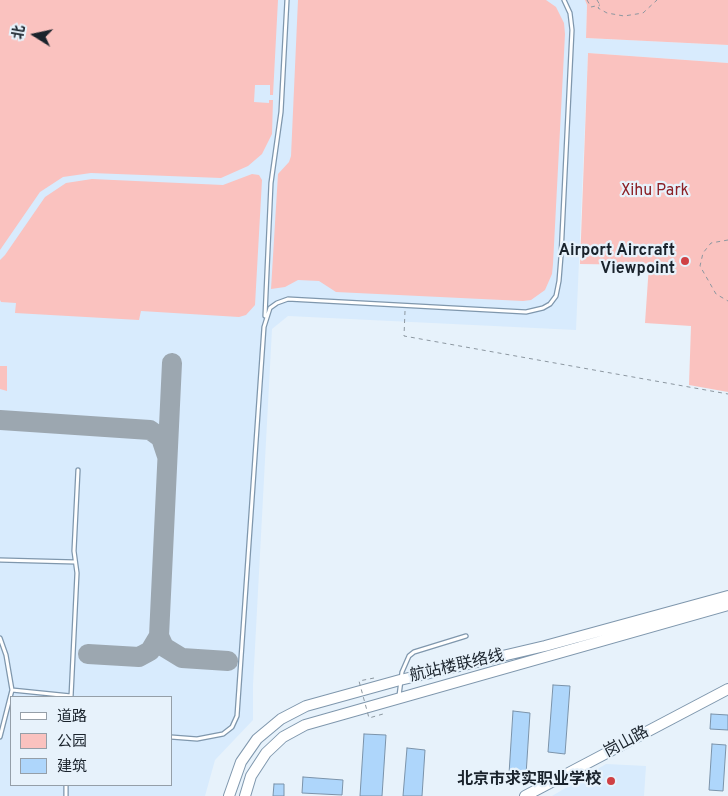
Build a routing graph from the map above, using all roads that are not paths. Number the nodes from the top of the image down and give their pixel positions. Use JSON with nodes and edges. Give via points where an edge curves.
{"nodes":[{"id":1,"x":286,"y":0,"type":"edge"},
{"id":2,"x":564,"y":0,"type":"edge"},
{"id":3,"x":264,"y":327,"type":"junction"},
{"id":4,"x":78,"y":470,"type":"dead end"},
{"id":5,"x":0,"y":560,"type":"edge"},
{"id":6,"x":76,"y":562,"type":"junction"},
{"id":7,"x":728,"y":596,"type":"edge"},
{"id":8,"x":728,"y":605,"type":"edge"},
{"id":9,"x":466,"y":636,"type":"dead end"},
{"id":10,"x":0,"y":638,"type":"edge"},
{"id":11,"x":400,"y":680,"type":"junction"},
{"id":12,"x":12,"y":690,"type":"junction"},
{"id":13,"x":728,"y":690,"type":"edge"},
{"id":14,"x":10,"y":696,"type":"edge"},
{"id":15,"x":63,"y":696,"type":"edge"},
{"id":16,"x":71,"y":696,"type":"edge"},
{"id":17,"x":10,"y":698,"type":"edge"},
{"id":18,"x":399,"y":699,"type":"junction"},
{"id":19,"x":0,"y":737,"type":"edge"},
{"id":20,"x":172,"y":737,"type":"edge"},
{"id":21,"x":228,"y":796,"type":"edge"},
{"id":22,"x":245,"y":796,"type":"edge"},
{"id":23,"x":525,"y":796,"type":"edge"}],
"edges":[{"from":1,"to":3,"type":"lane"},
{"from":2,"to":3,"type":"lane","via":[[572,30],[556,296],[543,308],[526,312],[284,300],[270,308]]},
{"from":3,"to":20,"type":"lane","via":[[237,716],[232,727],[223,734],[197,739]]},
{"from":4,"to":6,"type":"lane"},
{"from":5,"to":6,"type":"lane"},
{"from":6,"to":16,"type":"lane"},
{"from":7,"to":11,"type":"main road","name":"航站楼联络线","via":[[545,646]]},
{"from":8,"to":18,"type":"main road","name":"航站楼联络线"},
{"from":9,"to":11,"type":"lane","via":[[414,652],[405,664]]},
{"from":10,"to":12,"type":"lane"},
{"from":11,"to":18,"type":"lane"},
{"from":11,"to":21,"type":"main road","name":"航站楼联络线","via":[[316,703],[281,718],[257,739],[246,754]]},
{"from":12,"to":14,"type":"lane"},
{"from":12,"to":15,"type":"lane"},
{"from":13,"to":23,"type":"main road","name":"岗山路"},
{"from":17,"to":19,"type":"lane"},
{"from":18,"to":22,"type":"main road","name":"航站楼联络线","via":[[321,719],[289,733],[258,762]]}]}
